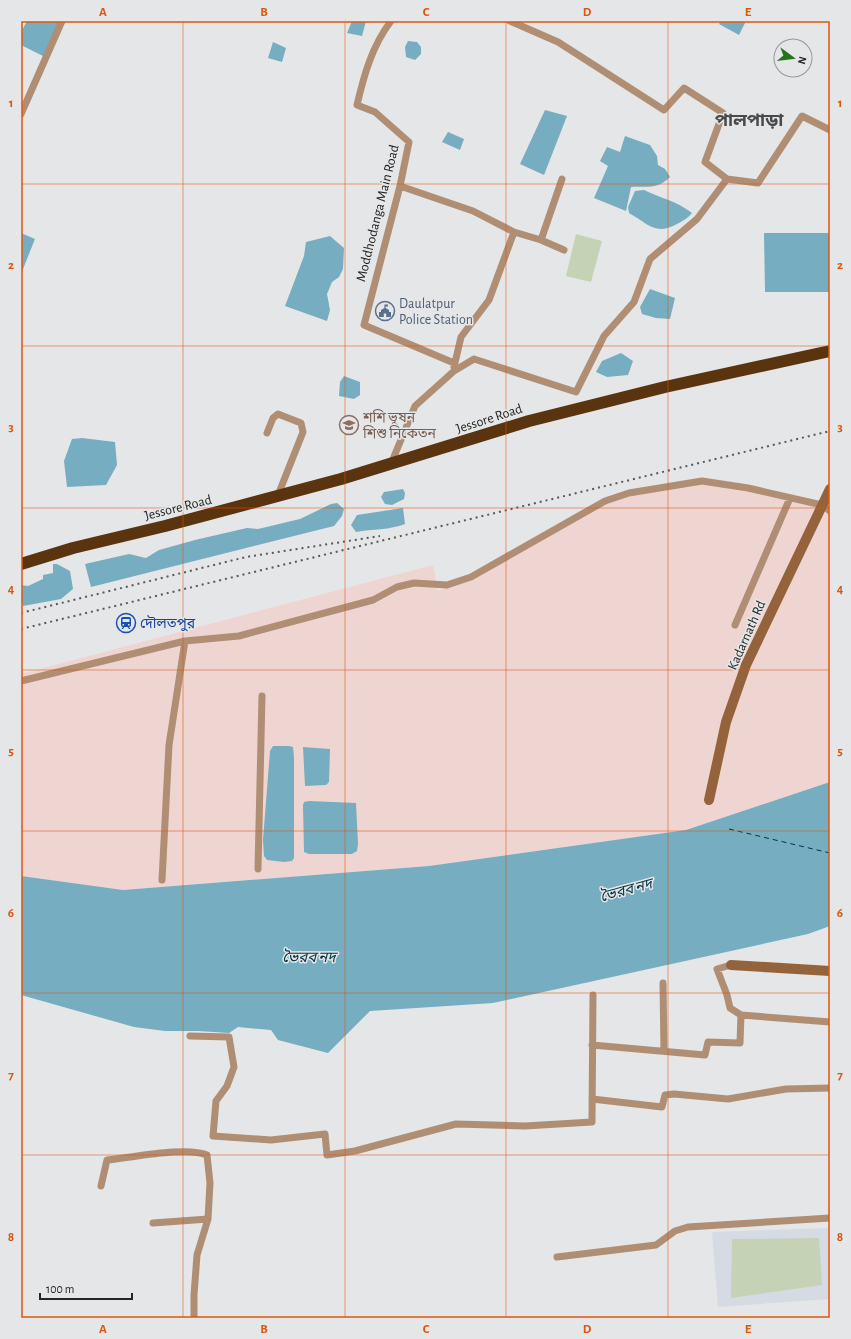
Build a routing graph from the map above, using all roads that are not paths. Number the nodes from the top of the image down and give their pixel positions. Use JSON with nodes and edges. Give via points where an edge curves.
{"nodes":[{"id":1,"x":62,"y":21,"type":"edge"},
{"id":2,"x":391,"y":21,"type":"edge"},
{"id":3,"x":510,"y":21,"type":"edge"},
{"id":4,"x":21,"y":114,"type":"edge"},
{"id":5,"x":830,"y":130,"type":"edge"},
{"id":6,"x":562,"y":179,"type":"dead end"},
{"id":7,"x":727,"y":179,"type":"junction"},
{"id":8,"x":400,"y":186,"type":"junction"},
{"id":9,"x":514,"y":232,"type":"junction"},
{"id":10,"x":541,"y":240,"type":"junction"},
{"id":11,"x":564,"y":250,"type":"dead end"},
{"id":12,"x":830,"y":345,"type":"edge"},
{"id":13,"x":830,"y":351,"type":"edge"},
{"id":14,"x":454,"y":362,"type":"junction"},
{"id":15,"x":454,"y":371,"type":"junction"},
{"id":16,"x":266,"y":433,"type":"dead end"},
{"id":17,"x":393,"y":459,"type":"junction"},
{"id":18,"x":830,"y":489,"type":"edge"},
{"id":19,"x":280,"y":490,"type":"junction"},
{"id":20,"x":790,"y":498,"type":"junction"},
{"id":21,"x":826,"y":508,"type":"edge"},
{"id":22,"x":21,"y":557,"type":"edge"},
{"id":23,"x":21,"y":564,"type":"edge"},
{"id":24,"x":736,"y":625,"type":"dead end"},
{"id":25,"x":185,"y":641,"type":"junction"},
{"id":26,"x":21,"y":681,"type":"edge"},
{"id":27,"x":262,"y":696,"type":"dead end"},
{"id":28,"x":709,"y":800,"type":"dead end"},
{"id":29,"x":258,"y":869,"type":"dead end"},
{"id":30,"x":162,"y":880,"type":"dead end"},
{"id":31,"x":731,"y":965,"type":"joint"},
{"id":32,"x":830,"y":971,"type":"edge"},
{"id":33,"x":663,"y":983,"type":"dead end"},
{"id":34,"x":593,"y":995,"type":"dead end"},
{"id":35,"x":741,"y":1015,"type":"junction"},
{"id":36,"x":830,"y":1022,"type":"edge"},
{"id":37,"x":190,"y":1036,"type":"dead end"},
{"id":38,"x":592,"y":1045,"type":"junction"},
{"id":39,"x":664,"y":1051,"type":"junction"},
{"id":40,"x":830,"y":1088,"type":"edge"},
{"id":41,"x":592,"y":1099,"type":"junction"},
{"id":42,"x":101,"y":1186,"type":"dead end"},
{"id":43,"x":830,"y":1218,"type":"edge"},
{"id":44,"x":208,"y":1219,"type":"junction"},
{"id":45,"x":153,"y":1223,"type":"dead end"},
{"id":46,"x":557,"y":1257,"type":"dead end"},
{"id":47,"x":194,"y":1318,"type":"edge"}],
"edges":[{"from":1,"to":4,"type":"street"},
{"from":2,"to":8,"type":"street","name":"Moddhodanga Main Road","via":[[380,35],[364,75],[357,105],[375,112],[409,142]]},
{"from":3,"to":7,"type":"street","via":[[558,42],[664,110],[684,88],[723,113],[705,162]]},
{"from":5,"to":7,"type":"street","via":[[802,116],[758,183]]},
{"from":6,"to":10,"type":"street"},
{"from":7,"to":15,"type":"street","via":[[697,219],[650,259],[634,302],[604,336],[576,392],[474,360]]},
{"from":8,"to":9,"type":"street","via":[[473,211]]},
{"from":8,"to":14,"type":"street","name":"Moddhodanga Main Road","via":[[364,325]]},
{"from":9,"to":10,"type":"street"},
{"from":9,"to":14,"type":"street","via":[[489,300],[461,336]]},
{"from":10,"to":11,"type":"street"},
{"from":12,"to":17,"type":"highway","name":"Jessore Road","via":[[530,414]]},
{"from":13,"to":23,"type":"highway","name":"Jessore Road","via":[[665,387],[529,421],[348,477],[73,548]]},
{"from":14,"to":15,"type":"street"},
{"from":15,"to":17,"type":"street","via":[[415,406]]},
{"from":16,"to":19,"type":"street","via":[[273,418],[278,414],[301,424],[303,432]]},
{"from":17,"to":19,"type":"highway","name":"Jessore Road"},
{"from":18,"to":21,"type":"main road","name":"Kadarnath Rd"},
{"from":19,"to":22,"type":"highway","name":"Jessore Road"},
{"from":20,"to":21,"type":"street"},
{"from":20,"to":24,"type":"street"},
{"from":20,"to":25,"type":"street","via":[[702,481],[629,493],[605,501],[465,579],[447,585],[414,583],[397,587],[374,600],[239,636]]},
{"from":21,"to":28,"type":"main road","name":"Kadarnath Rd","via":[[746,665],[726,722]]},
{"from":25,"to":26,"type":"street"},
{"from":25,"to":30,"type":"street","via":[[169,746]]},
{"from":27,"to":29,"type":"street"},
{"from":31,"to":32,"type":"main road"},
{"from":31,"to":35,"type":"street","via":[[717,969],[730,1008]]},
{"from":33,"to":39,"type":"street"},
{"from":34,"to":38,"type":"street"},
{"from":35,"to":36,"type":"street"},
{"from":35,"to":39,"type":"street","via":[[740,1043],[708,1042],[705,1055]]},
{"from":37,"to":41,"type":"street","via":[[229,1037],[234,1067],[227,1086],[216,1101],[213,1136],[271,1140],[324,1134],[327,1155],[362,1150],[456,1124],[525,1126],[592,1122]]},
{"from":38,"to":39,"type":"street"},
{"from":38,"to":41,"type":"street"},
{"from":40,"to":41,"type":"street","via":[[786,1089],[728,1099],[665,1095],[662,1107]]},
{"from":42,"to":44,"type":"street","via":[[107,1160],[194,1152],[206,1154],[210,1183]]},
{"from":43,"to":46,"type":"street","via":[[688,1227],[675,1231],[656,1246]]},
{"from":44,"to":45,"type":"street"},
{"from":44,"to":47,"type":"street","via":[[197,1255]]}]}
